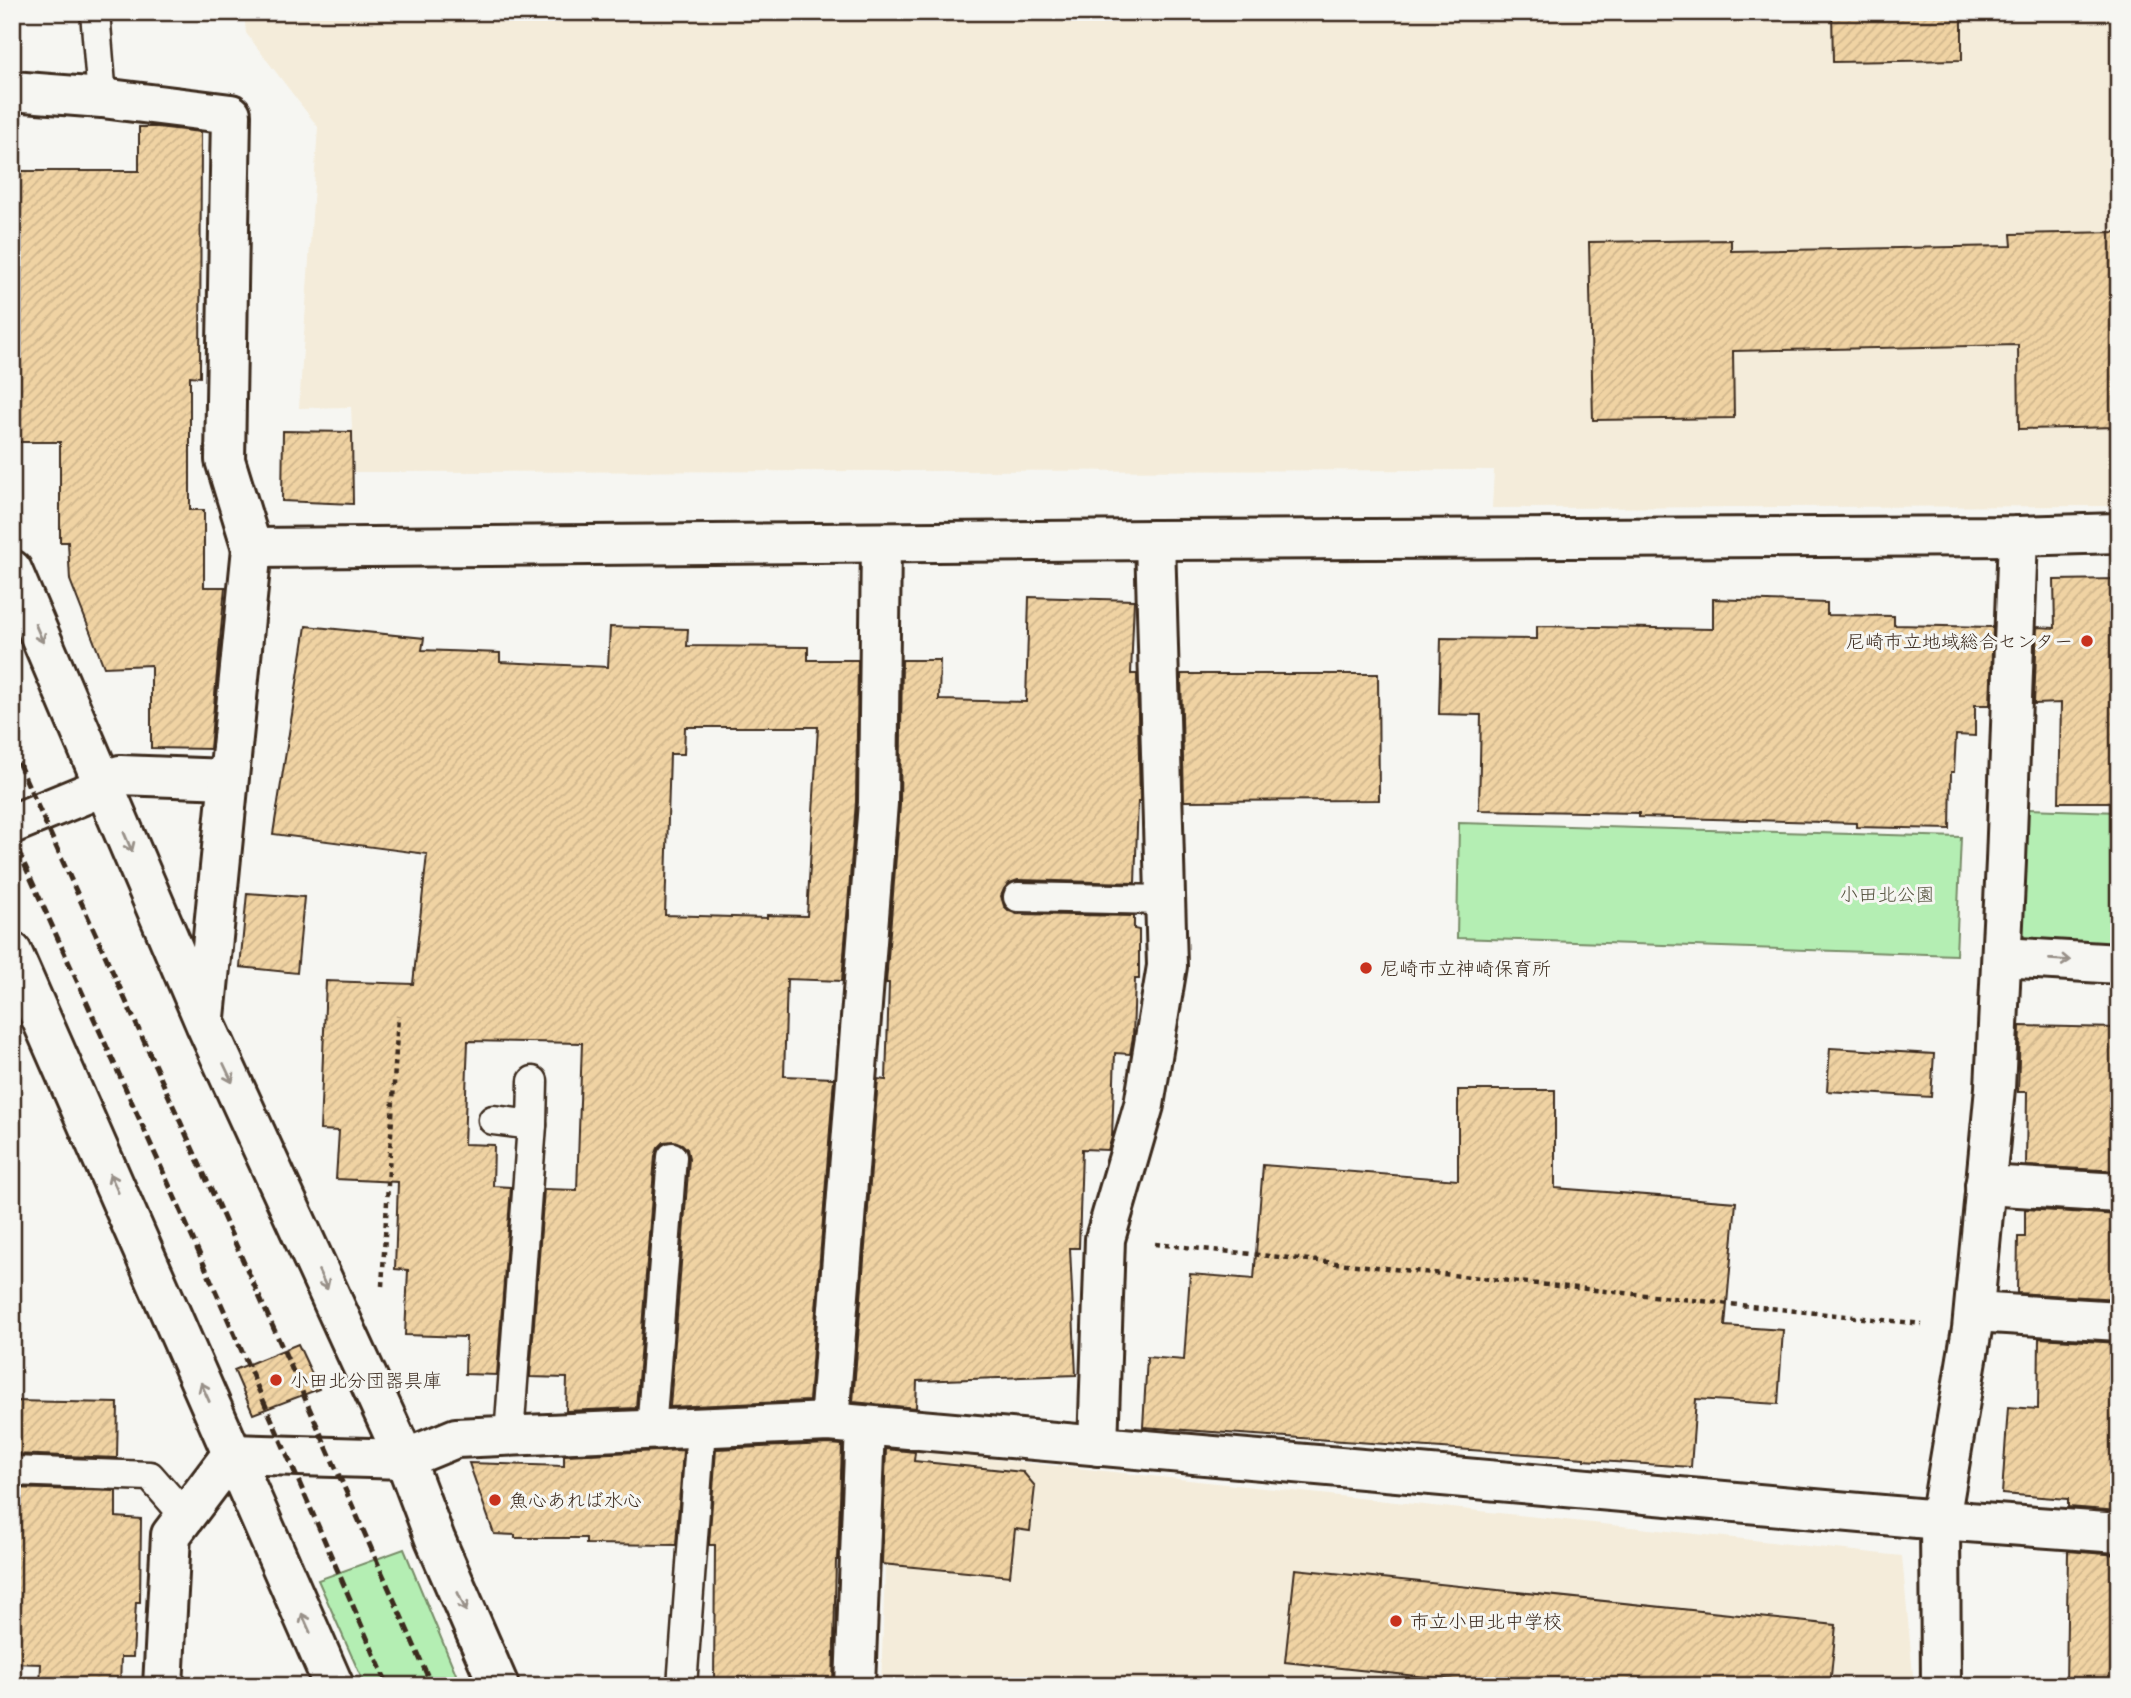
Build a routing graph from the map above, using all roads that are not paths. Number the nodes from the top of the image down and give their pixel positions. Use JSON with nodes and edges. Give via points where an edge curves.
{"nodes":[{"id":1,"x":95,"y":12,"type":"edge"},
{"id":2,"x":12,"y":91,"type":"edge"},
{"id":3,"x":102,"y":98,"type":"junction"},
{"id":4,"x":2119,"y":533,"type":"edge"},
{"id":5,"x":2018,"y":536,"type":"junction"},
{"id":6,"x":1155,"y":540,"type":"junction"},
{"id":7,"x":881,"y":543,"type":"junction"},
{"id":8,"x":252,"y":548,"type":"junction"},
{"id":9,"x":12,"y":570,"type":"edge"},
{"id":10,"x":228,"y":779,"type":"junction"},
{"id":11,"x":105,"y":786,"type":"junction"},
{"id":12,"x":12,"y":824,"type":"edge"},
{"id":13,"x":1018,"y":897,"type":"dead end"},
{"id":14,"x":1165,"y":900,"type":"junction"},
{"id":15,"x":12,"y":953,"type":"edge"},
{"id":16,"x":2002,"y":957,"type":"junction"},
{"id":17,"x":2119,"y":964,"type":"edge"},
{"id":18,"x":205,"y":1023,"type":"junction"},
{"id":19,"x":533,"y":1081,"type":"dead end"},
{"id":20,"x":493,"y":1120,"type":"dead end"},
{"id":21,"x":533,"y":1125,"type":"junction"},
{"id":22,"x":672,"y":1157,"type":"dead end"},
{"id":23,"x":1985,"y":1185,"type":"junction"},
{"id":24,"x":2119,"y":1193,"type":"edge"},
{"id":25,"x":1973,"y":1320,"type":"junction"},
{"id":26,"x":2119,"y":1321,"type":"edge"},
{"id":27,"x":847,"y":1424,"type":"junction"},
{"id":28,"x":701,"y":1429,"type":"junction"},
{"id":29,"x":651,"y":1431,"type":"junction"},
{"id":30,"x":509,"y":1436,"type":"junction"},
{"id":31,"x":1098,"y":1446,"type":"junction"},
{"id":32,"x":232,"y":1454,"type":"junction"},
{"id":33,"x":405,"y":1459,"type":"junction"},
{"id":34,"x":12,"y":1471,"type":"edge"},
{"id":35,"x":185,"y":1516,"type":"junction"},
{"id":36,"x":1940,"y":1520,"type":"junction"},
{"id":37,"x":2119,"y":1533,"type":"edge"},
{"id":38,"x":163,"y":1686,"type":"edge"},
{"id":39,"x":334,"y":1686,"type":"edge"},
{"id":40,"x":499,"y":1686,"type":"edge"},
{"id":41,"x":682,"y":1686,"type":"edge"},
{"id":42,"x":855,"y":1686,"type":"edge"},
{"id":43,"x":1941,"y":1686,"type":"edge"}],
"edges":[{"from":1,"to":3,"type":"lane"},
{"from":2,"to":3,"type":"street"},
{"from":3,"to":8,"type":"street","via":[[231,114],[225,460]]},
{"from":4,"to":5,"type":"street"},
{"from":5,"to":6,"type":"street"},
{"from":5,"to":16,"type":"street"},
{"from":6,"to":7,"type":"street"},
{"from":6,"to":14,"type":"street"},
{"from":7,"to":8,"type":"street"},
{"from":7,"to":27,"type":"street","via":[[878,803]]},
{"from":8,"to":10,"type":"street"},
{"from":9,"to":11,"type":"street","one_way":true},
{"from":10,"to":11,"type":"street","via":[[120,775]]},
{"from":10,"to":18,"type":"street"},
{"from":11,"to":12,"type":"street"},
{"from":11,"to":18,"type":"street","one_way":true},
{"from":13,"to":14,"type":"lane"},
{"from":14,"to":31,"type":"street","via":[[1167,966],[1144,1105],[1105,1239]]},
{"from":32,"to":15,"type":"street","one_way":true},
{"from":16,"to":17,"type":"street","one_way":true},
{"from":16,"to":23,"type":"street"},
{"from":18,"to":33,"type":"street","one_way":true},
{"from":19,"to":21,"type":"lane"},
{"from":20,"to":21,"type":"lane"},
{"from":21,"to":30,"type":"lane"},
{"from":22,"to":29,"type":"lane"},
{"from":23,"to":24,"type":"street"},
{"from":23,"to":25,"type":"street"},
{"from":25,"to":26,"type":"street"},
{"from":25,"to":36,"type":"street"},
{"from":27,"to":28,"type":"street"},
{"from":27,"to":31,"type":"street"},
{"from":27,"to":42,"type":"street"},
{"from":28,"to":29,"type":"street"},
{"from":28,"to":41,"type":"lane"},
{"from":29,"to":30,"type":"street"},
{"from":30,"to":33,"type":"street","via":[[456,1438]]},
{"from":31,"to":36,"type":"street"},
{"from":32,"to":33,"type":"street"},
{"from":32,"to":35,"type":"street"},
{"from":39,"to":32,"type":"street","one_way":true},
{"from":33,"to":40,"type":"street","one_way":true},
{"from":34,"to":35,"type":"lane","via":[[150,1476]]},
{"from":35,"to":38,"type":"street","via":[[171,1535]]},
{"from":36,"to":37,"type":"street"},
{"from":36,"to":43,"type":"street"}]}
